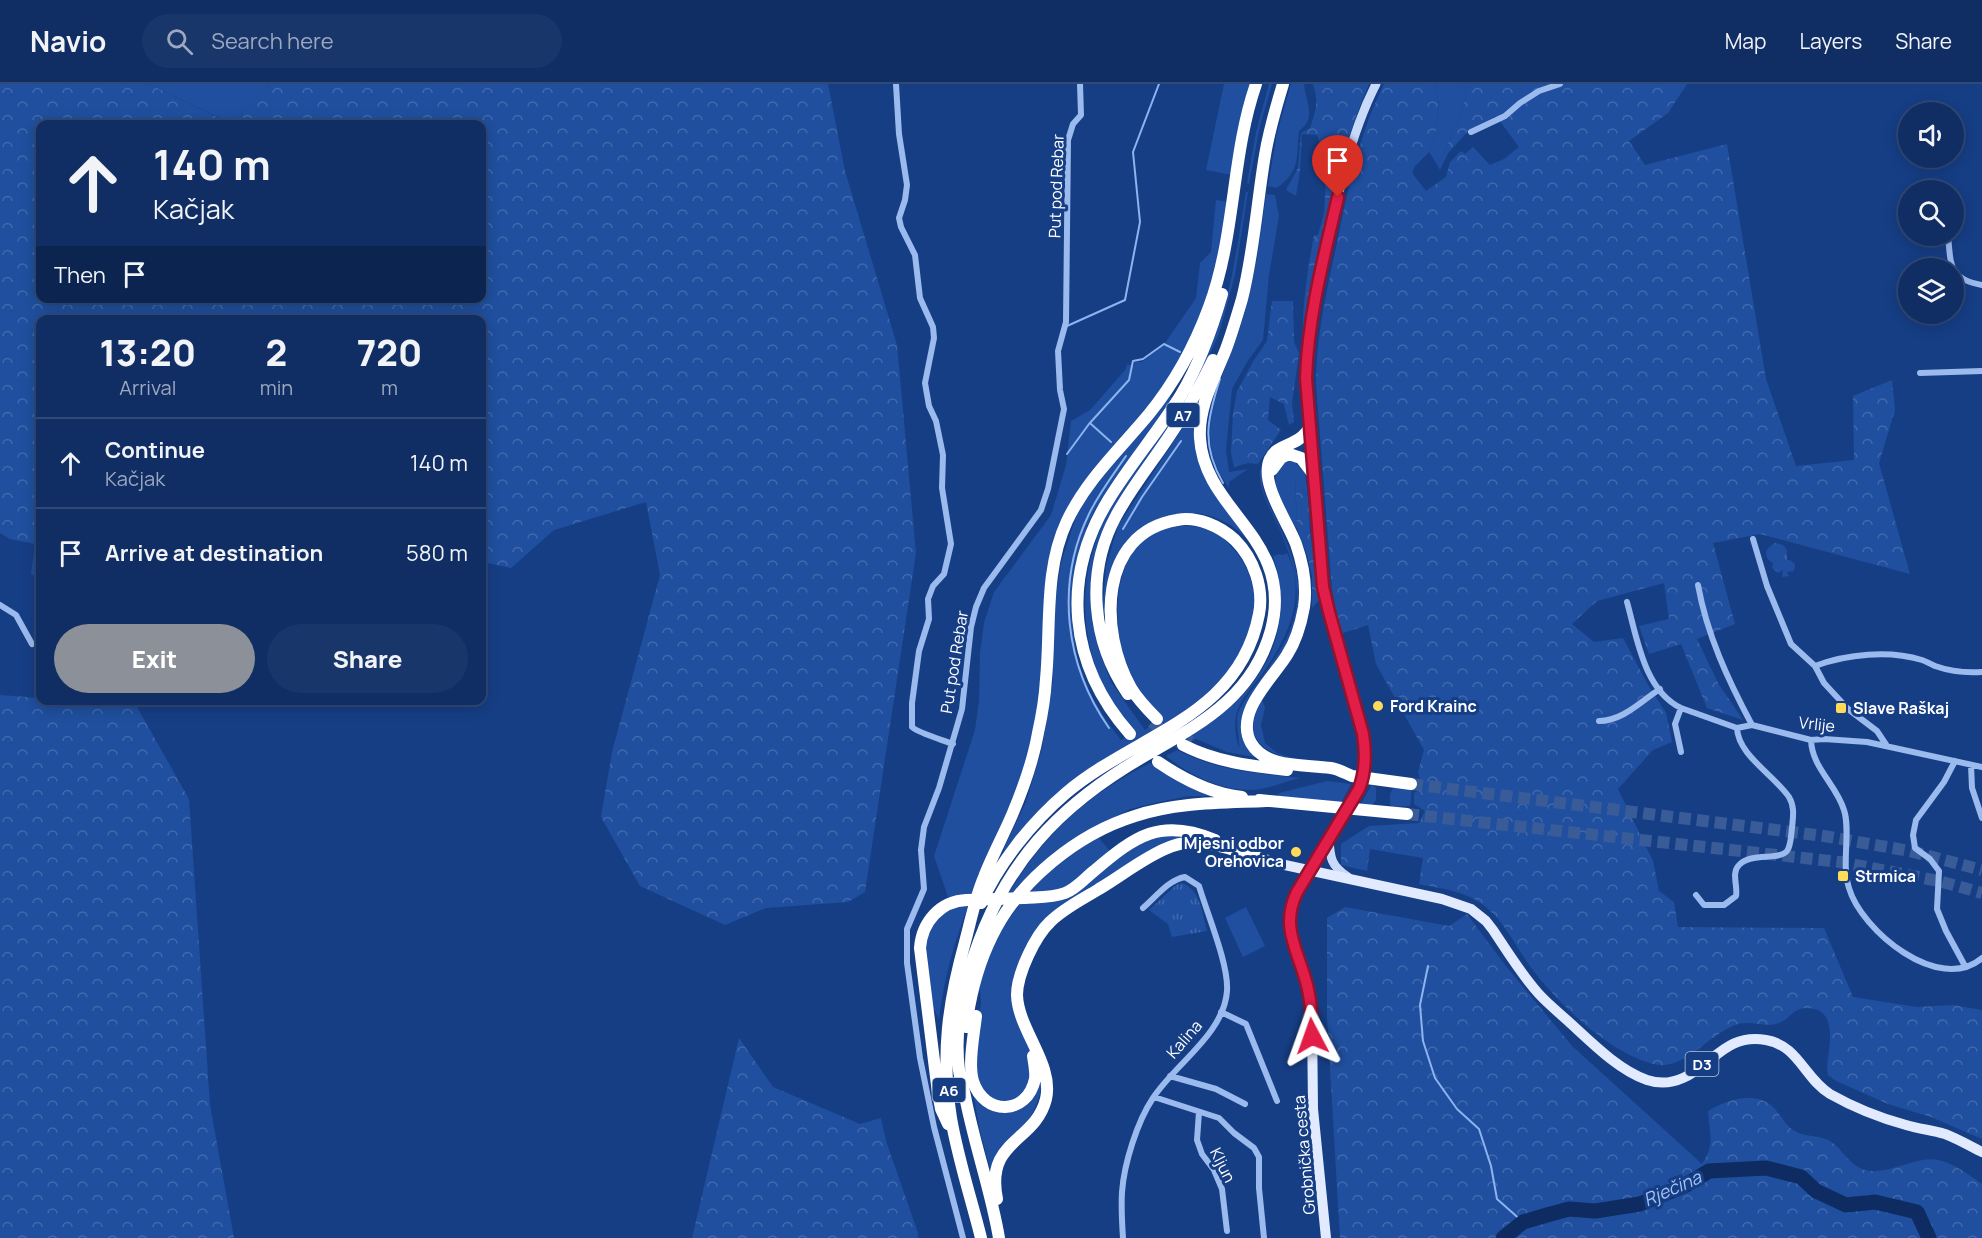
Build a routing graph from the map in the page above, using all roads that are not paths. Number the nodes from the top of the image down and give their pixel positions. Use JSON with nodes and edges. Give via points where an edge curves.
{"nodes":[{"id":1,"x":896,"y":84,"type":"edge"},
{"id":2,"x":1080,"y":84,"type":"edge"},
{"id":3,"x":1256,"y":84,"type":"edge"},
{"id":4,"x":1263,"y":84,"type":"edge"},
{"id":5,"x":1277,"y":84,"type":"edge"},
{"id":6,"x":1283,"y":84,"type":"edge"},
{"id":7,"x":1376,"y":84,"type":"edge"},
{"id":8,"x":1560,"y":84,"type":"edge"},
{"id":9,"x":1471,"y":132,"type":"dead end"},
{"id":10,"x":1948,"y":246,"type":"edge"},
{"id":11,"x":1982,"y":285,"type":"edge"},
{"id":12,"x":1982,"y":371,"type":"edge"},
{"id":13,"x":1920,"y":373,"type":"dead end"},
{"id":14,"x":1311,"y":426,"type":"junction"},
{"id":15,"x":1314,"y":475,"type":"junction"},
{"id":16,"x":1269,"y":476,"type":"junction"},
{"id":17,"x":1753,"y":538,"type":"dead end"},
{"id":18,"x":1698,"y":585,"type":"dead end"},
{"id":19,"x":1627,"y":602,"type":"dead end"},
{"id":20,"x":0,"y":605,"type":"edge"},
{"id":21,"x":32,"y":644,"type":"dead end"},
{"id":22,"x":1815,"y":666,"type":"junction"},
{"id":23,"x":1982,"y":672,"type":"edge"},
{"id":24,"x":1660,"y":689,"type":"junction"},
{"id":25,"x":1682,"y":708,"type":"junction"},
{"id":26,"x":1599,"y":721,"type":"dead end"},
{"id":27,"x":1752,"y":725,"type":"junction"},
{"id":28,"x":1737,"y":728,"type":"junction"},
{"id":29,"x":1130,"y":734,"type":"dead end"},
{"id":30,"x":1811,"y":740,"type":"junction"},
{"id":31,"x":952,"y":744,"type":"junction"},
{"id":32,"x":1187,"y":744,"type":"tunnel mouth"},
{"id":33,"x":1887,"y":746,"type":"junction"},
{"id":34,"x":1681,"y":752,"type":"dead end"},
{"id":35,"x":1955,"y":761,"type":"junction"},
{"id":36,"x":1158,"y":762,"type":"dead end"},
{"id":37,"x":1971,"y":765,"type":"junction"},
{"id":38,"x":1982,"y":767,"type":"edge"},
{"id":39,"x":1352,"y":776,"type":"junction"},
{"id":40,"x":1411,"y":784,"type":"tunnel mouth"},
{"id":41,"x":1266,"y":801,"type":"junction"},
{"id":42,"x":1407,"y":814,"type":"tunnel mouth"},
{"id":43,"x":1982,"y":818,"type":"edge"},
{"id":44,"x":1329,"y":839,"type":"junction"},
{"id":45,"x":1237,"y":852,"type":"junction"},
{"id":46,"x":1271,"y":862,"type":"joint"},
{"id":47,"x":1309,"y":872,"type":"junction"},
{"id":48,"x":1352,"y":880,"type":"junction"},
{"id":49,"x":1695,"y":896,"type":"dead end"},
{"id":50,"x":1143,"y":908,"type":"dead end"},
{"id":51,"x":965,"y":941,"type":"junction"},
{"id":52,"x":1982,"y":958,"type":"edge"},
{"id":53,"x":1965,"y":966,"type":"junction"},
{"id":54,"x":976,"y":981,"type":"junction"},
{"id":55,"x":1221,"y":1012,"type":"junction"},
{"id":56,"x":1031,"y":1040,"type":"junction"},
{"id":57,"x":1170,"y":1076,"type":"junction"},
{"id":58,"x":964,"y":1093,"type":"junction"},
{"id":59,"x":1154,"y":1097,"type":"junction"},
{"id":60,"x":1277,"y":1101,"type":"dead end"},
{"id":61,"x":1245,"y":1104,"type":"dead end"},
{"id":62,"x":1199,"y":1112,"type":"junction"},
{"id":63,"x":954,"y":1136,"type":"junction"},
{"id":64,"x":1982,"y":1152,"type":"edge"},
{"id":65,"x":1227,"y":1232,"type":"dead end"},
{"id":66,"x":999,"y":1236,"type":"edge"},
{"id":67,"x":963,"y":1238,"type":"edge"},
{"id":68,"x":981,"y":1238,"type":"edge"},
{"id":69,"x":1123,"y":1238,"type":"edge"},
{"id":70,"x":1264,"y":1238,"type":"edge"},
{"id":71,"x":1326,"y":1238,"type":"edge"}],
"edges":[{"from":1,"to":31,"type":"street","name":"Put pod Rebar","via":[[907,185],[899,218],[915,255],[920,298],[933,327],[925,383],[943,455],[942,488],[951,544],[944,574],[933,586],[928,600],[929,619],[919,651],[912,727]]},
{"from":2,"to":31,"type":"street","name":"Put pod Rebar","via":[[1082,115],[1072,124],[1068,140],[1066,321],[1058,351],[1064,409],[1041,510],[984,588],[976,607],[962,709]]},
{"from":3,"to":51,"type":"highway","via":[[1243,131],[1218,279],[1198,335],[1168,388],[1084,489],[1065,525],[1052,574],[1047,678],[1036,748],[984,875]]},
{"from":4,"to":29,"type":"highway","number":"A7","via":[[1245,159],[1226,277],[1203,352],[1161,426],[1104,506],[1081,567],[1079,635],[1085,659],[1103,699]]},
{"from":5,"to":51,"type":"highway","number":"A7","via":[[1260,147],[1232,311],[1192,401],[1115,518],[1101,555],[1095,598],[1104,649],[1119,682],[1138,708],[1155,721],[1135,693],[1119,659],[1110,604],[1114,578],[1130,546],[1148,530],[1169,521],[1196,520],[1233,538],[1252,564],[1260,610],[1251,644],[1229,681],[1203,706],[1094,772],[1042,816],[998,872]]},
{"from":6,"to":58,"type":"highway","via":[[1266,153],[1242,297],[1203,409],[1200,439],[1204,461],[1215,484],[1269,566],[1275,603],[1268,638],[1253,672],[1230,700],[1202,723],[1090,790],[1044,832],[1005,884],[984,926],[964,991],[958,1056]]},
{"from":7,"to":14,"type":"main road","via":[[1349,154],[1313,316],[1306,378]]},
{"from":8,"to":9,"type":"street","via":[[1539,91],[1505,116]]},
{"from":10,"to":11,"type":"street","via":[[1951,265],[1963,279]]},
{"from":12,"to":13,"type":"street"},
{"from":14,"to":15,"type":"main road"},
{"from":14,"to":16,"type":"highway","via":[[1298,440],[1274,453],[1269,460]]},
{"from":15,"to":16,"type":"highway","via":[[1301,458],[1289,454],[1277,462]]},
{"from":15,"to":44,"type":"main road","bridge":true,"via":[[1323,587],[1366,753],[1359,789]]},
{"from":16,"to":39,"type":"highway","via":[[1270,488],[1300,560],[1304,606],[1298,633],[1288,653],[1251,708],[1248,735],[1256,749],[1271,759],[1333,768]]},
{"from":17,"to":22,"type":"street","via":[[1767,586],[1791,644]]},
{"from":18,"to":27,"type":"street","via":[[1714,645]]},
{"from":19,"to":24,"type":"street","via":[[1644,661]]},
{"from":20,"to":21,"type":"street","via":[[16,615]]},
{"from":22,"to":23,"type":"street","via":[[1849,657],[1898,655],[1937,667]]},
{"from":22,"to":33,"type":"street","via":[[1824,683],[1848,709],[1877,731]]},
{"from":24,"to":25,"type":"street"},
{"from":24,"to":26,"type":"street","via":[[1611,721]]},
{"from":25,"to":28,"type":"street"},
{"from":25,"to":34,"type":"street","via":[[1676,724]]},
{"from":27,"to":28,"type":"street","name":"Vrlije"},
{"from":27,"to":30,"type":"street","name":"Vrlije"},
{"from":28,"to":49,"type":"street","via":[[1740,743],[1780,785],[1793,805],[1789,844],[1782,854],[1743,861],[1735,876],[1736,896],[1724,905],[1704,905]]},
{"from":30,"to":33,"type":"street","name":"Vrlije"},
{"from":30,"to":53,"type":"street","via":[[1817,765],[1845,814],[1846,875],[1857,908],[1881,935],[1906,954],[1940,968]]},
{"from":31,"to":67,"type":"street","via":[[924,827],[924,890],[907,929],[907,963],[927,1101]]},
{"from":32,"to":39,"type":"highway","via":[[1215,758],[1254,767]]},
{"from":33,"to":35,"type":"street","name":"Vrlije"},
{"from":35,"to":37,"type":"street","name":"Vrlije"},
{"from":35,"to":53,"type":"street","via":[[1916,820],[1913,836],[1915,848],[1939,871],[1937,909]]},
{"from":36,"to":41,"type":"highway","via":[[1208,788]]},
{"from":37,"to":38,"type":"street","name":"Vrlije"},
{"from":37,"to":43,"type":"street","via":[[1972,788]]},
{"from":39,"to":40,"type":"highway"},
{"from":41,"to":42,"type":"highway"},
{"from":41,"to":54,"type":"highway","via":[[1160,810],[1136,815],[1091,835],[1051,862],[1022,892],[993,934]]},
{"from":44,"to":47,"type":"main road"},
{"from":44,"to":48,"type":"main road","via":[[1335,867]]},
{"from":45,"to":46,"type":"highway"},
{"from":45,"to":56,"type":"highway","via":[[1195,843],[1168,848],[1051,921],[1031,950],[1018,985],[1019,1006]]},
{"from":45,"to":63,"type":"highway","bridge":true,"via":[[1203,835],[1154,832],[1126,845],[1066,892],[967,900],[949,903],[935,913],[925,927],[920,948],[939,1101]]},
{"from":46,"to":47,"type":"main road"},
{"from":47,"to":48,"type":"main road","number":"D3"},
{"from":47,"to":71,"type":"main road","name":"Grobnička cesta","via":[[1290,907],[1289,921],[1310,999],[1313,1109]]},
{"from":48,"to":64,"type":"main road","number":"D3","via":[[1471,909],[1486,921],[1542,998],[1599,1049],[1640,1077],[1672,1082],[1691,1074],[1734,1042],[1770,1040],[1789,1049],[1814,1082],[1839,1099],[1886,1119],[1947,1135]]},
{"from":50,"to":55,"type":"street","name":"Kalina","via":[[1179,878],[1185,876],[1199,886],[1226,971],[1227,990]]},
{"from":51,"to":63,"type":"highway","number":"A6","via":[[955,974],[946,1041]]},
{"from":52,"to":53,"type":"street"},
{"from":54,"to":56,"type":"highway","via":[[972,1074],[977,1090],[992,1104],[1002,1108],[1015,1106],[1031,1089],[1035,1075]]},
{"from":54,"to":58,"type":"highway","via":[[965,1037]]},
{"from":55,"to":57,"type":"street","name":"Kalina","via":[[1205,1039]]},
{"from":55,"to":60,"type":"street","via":[[1246,1024]]},
{"from":56,"to":66,"type":"highway","via":[[1045,1075],[1047,1093],[1039,1114],[996,1167]]},
{"from":57,"to":59,"type":"street","name":"Kalina"},
{"from":57,"to":61,"type":"street","via":[[1216,1089]]},
{"from":58,"to":66,"type":"highway","number":"A6"},
{"from":59,"to":62,"type":"street"},
{"from":59,"to":69,"type":"street","name":"Kalina","via":[[1144,1113],[1125,1173]]},
{"from":62,"to":65,"type":"street","name":"Kljun","via":[[1197,1140],[1222,1189]]},
{"from":62,"to":70,"type":"street","via":[[1219,1118],[1257,1152]]},
{"from":63,"to":68,"type":"highway","number":"A6"}]}
